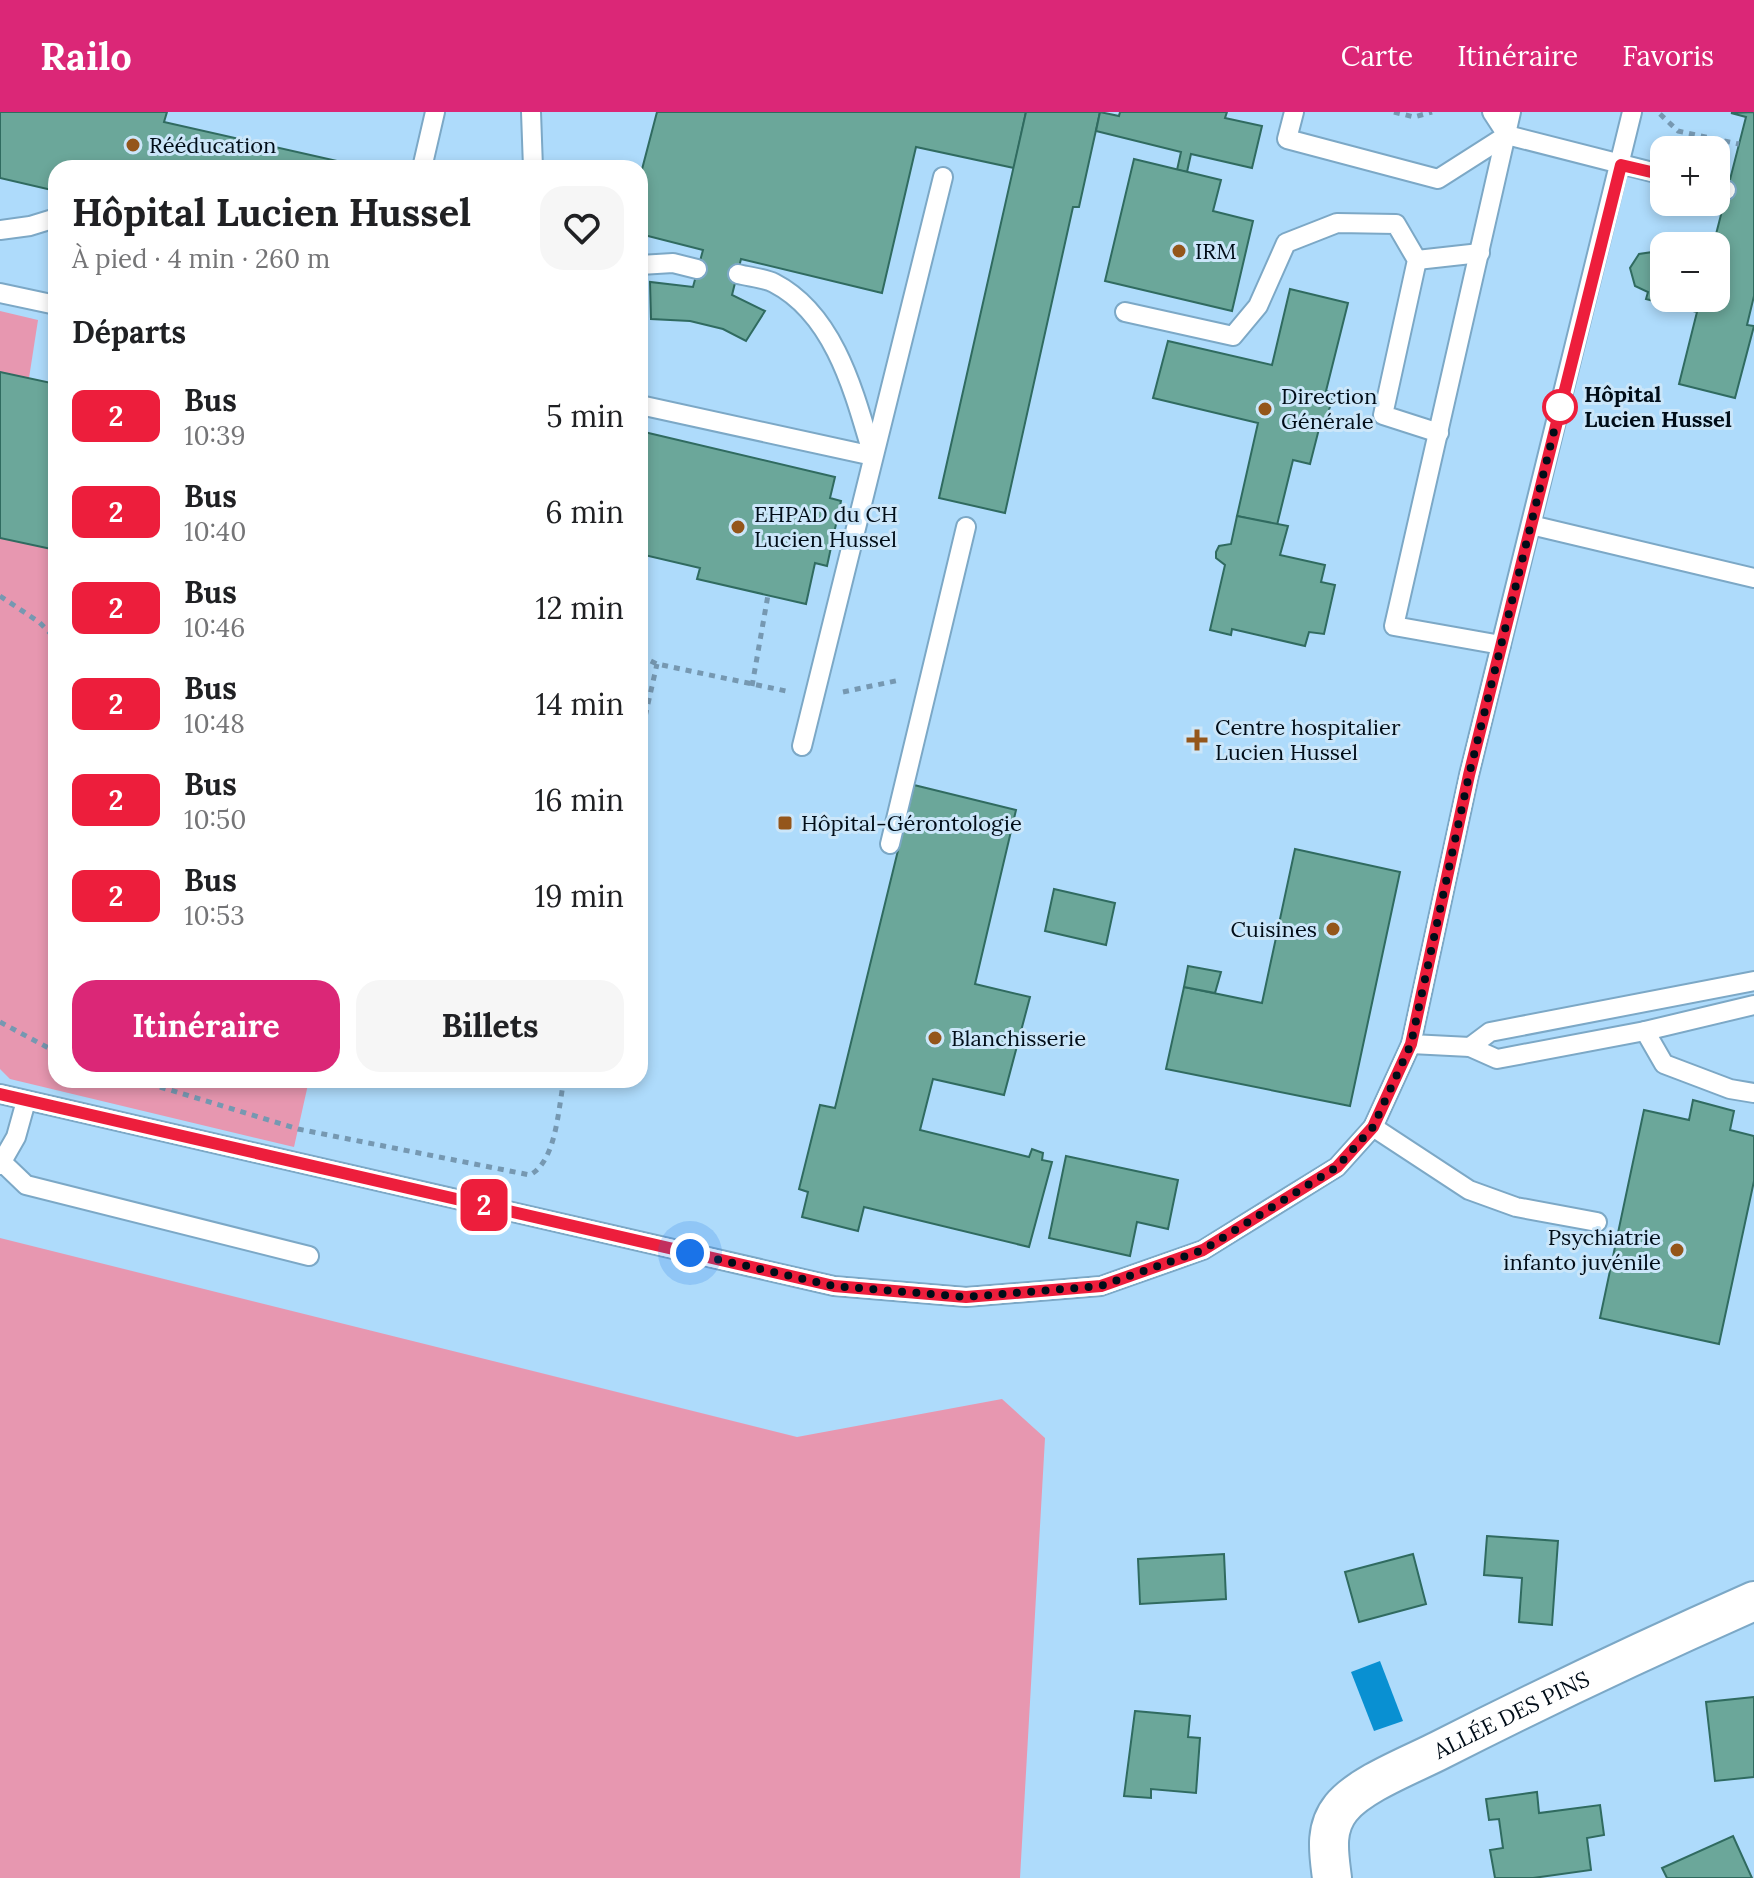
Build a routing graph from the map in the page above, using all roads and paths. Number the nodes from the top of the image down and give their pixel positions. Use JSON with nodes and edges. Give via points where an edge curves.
{"nodes":[{"id":1,"x":435,"y":112,"type":"edge"},
{"id":2,"x":531,"y":112,"type":"edge"},
{"id":3,"x":1294,"y":112,"type":"edge"},
{"id":4,"x":1394,"y":112,"type":"edge"},
{"id":5,"x":1432,"y":112,"type":"edge"},
{"id":6,"x":1492,"y":112,"type":"edge"},
{"id":7,"x":1511,"y":112,"type":"edge"},
{"id":8,"x":1632,"y":112,"type":"edge"},
{"id":9,"x":1648,"y":112,"type":"edge"},
{"id":10,"x":1507,"y":135,"type":"junction"},
{"id":11,"x":1739,"y":144,"type":"dead end"},
{"id":12,"x":424,"y":160,"type":"edge"},
{"id":13,"x":533,"y":160,"type":"edge"},
{"id":14,"x":1621,"y":165,"type":"junction"},
{"id":15,"x":1650,"y":172,"type":"edge"},
{"id":16,"x":943,"y":177,"type":"dead end"},
{"id":17,"x":48,"y":220,"type":"edge"},
{"id":18,"x":0,"y":230,"type":"edge"},
{"id":19,"x":1480,"y":253,"type":"junction"},
{"id":20,"x":1417,"y":260,"type":"junction"},
{"id":21,"x":648,"y":265,"type":"edge"},
{"id":22,"x":697,"y":269,"type":"dead end"},
{"id":23,"x":738,"y":274,"type":"dead end"},
{"id":24,"x":0,"y":293,"type":"edge"},
{"id":25,"x":48,"y":303,"type":"edge"},
{"id":26,"x":1125,"y":312,"type":"dead end"},
{"id":27,"x":648,"y":407,"type":"edge"},
{"id":28,"x":1439,"y":433,"type":"junction"},
{"id":29,"x":873,"y":456,"type":"junction"},
{"id":30,"x":1531,"y":525,"type":"junction"},
{"id":31,"x":966,"y":527,"type":"dead end"},
{"id":32,"x":1754,"y":578,"type":"edge"},
{"id":33,"x":768,"y":595,"type":"dead end"},
{"id":34,"x":0,"y":596,"type":"edge"},
{"id":35,"x":48,"y":631,"type":"edge"},
{"id":36,"x":1501,"y":645,"type":"junction"},
{"id":37,"x":657,"y":664,"type":"dead end"},
{"id":38,"x":752,"y":686,"type":"dead end"},
{"id":39,"x":648,"y":704,"type":"edge"},
{"id":40,"x":802,"y":746,"type":"dead end"},
{"id":41,"x":890,"y":844,"type":"dead end"},
{"id":42,"x":1754,"y":981,"type":"edge"},
{"id":43,"x":1754,"y":1005,"type":"edge"},
{"id":44,"x":0,"y":1022,"type":"edge"},
{"id":45,"x":1645,"y":1031,"type":"junction"},
{"id":46,"x":1411,"y":1044,"type":"junction"},
{"id":47,"x":1470,"y":1047,"type":"junction"},
{"id":48,"x":48,"y":1048,"type":"edge"},
{"id":49,"x":164,"y":1088,"type":"edge"},
{"id":50,"x":562,"y":1088,"type":"edge"},
{"id":51,"x":1754,"y":1093,"type":"edge"},
{"id":52,"x":1,"y":1094,"type":"edge"},
{"id":53,"x":26,"y":1101,"type":"junction"},
{"id":54,"x":1373,"y":1127,"type":"junction"},
{"id":55,"x":2,"y":1164,"type":"edge"},
{"id":56,"x":1597,"y":1222,"type":"dead end"},
{"id":57,"x":309,"y":1256,"type":"dead end"},
{"id":58,"x":1754,"y":1601,"type":"edge"},
{"id":59,"x":1332,"y":1878,"type":"edge"}],
"edges":[{"from":1,"to":12,"type":"lane"},
{"from":2,"to":13,"type":"lane"},
{"from":3,"to":10,"type":"lane","via":[[1287,139],[1438,179]]},
{"from":4,"to":5,"type":"path","via":[[1414,117]]},
{"from":6,"to":10,"type":"lane"},
{"from":7,"to":10,"type":"lane"},
{"from":8,"to":14,"type":"lane"},
{"from":9,"to":11,"type":"path","via":[[1665,115],[1678,131]]},
{"from":10,"to":14,"type":"lane"},
{"from":10,"to":19,"type":"lane"},
{"from":14,"to":15,"type":"lane"},
{"from":14,"to":30,"type":"lane"},
{"from":16,"to":29,"type":"lane"},
{"from":17,"to":18,"type":"lane"},
{"from":19,"to":20,"type":"lane"},
{"from":19,"to":28,"type":"lane"},
{"from":20,"to":26,"type":"lane","via":[[1396,224],[1337,223],[1286,243],[1258,306],[1233,336]]},
{"from":20,"to":28,"type":"lane","via":[[1383,415]]},
{"from":21,"to":22,"type":"lane"},
{"from":23,"to":29,"type":"lane","via":[[773,283],[825,332],[849,378]]},
{"from":24,"to":25,"type":"lane"},
{"from":27,"to":29,"type":"lane"},
{"from":28,"to":36,"type":"lane","via":[[1394,626]]},
{"from":29,"to":40,"type":"lane"},
{"from":30,"to":32,"type":"lane"},
{"from":30,"to":36,"type":"lane"},
{"from":31,"to":41,"type":"lane"},
{"from":33,"to":38,"type":"path"},
{"from":34,"to":35,"type":"path"},
{"from":36,"to":46,"type":"lane"},
{"from":37,"to":39,"type":"path"},
{"from":42,"to":47,"type":"lane","via":[[1490,1032]]},
{"from":43,"to":45,"type":"lane"},
{"from":44,"to":48,"type":"path"},
{"from":45,"to":47,"type":"lane","via":[[1497,1059]]},
{"from":45,"to":51,"type":"lane","via":[[1664,1064]]},
{"from":46,"to":47,"type":"lane"},
{"from":46,"to":54,"type":"lane"},
{"from":49,"to":50,"type":"path","via":[[322,1135],[530,1175],[548,1155]]},
{"from":52,"to":53,"type":"lane"},
{"from":53,"to":54,"type":"lane","via":[[834,1286],[966,1297],[1101,1286],[1203,1250],[1337,1167]]},
{"from":53,"to":55,"type":"lane"},
{"from":54,"to":56,"type":"lane","via":[[1469,1190],[1516,1207]]},
{"from":55,"to":57,"type":"lane","via":[[26,1185]]},
{"from":58,"to":59,"type":"street","name":"ALLÉE DES PINS","via":[[1605,1666],[1379,1781],[1342,1806],[1330,1825]]}]}
